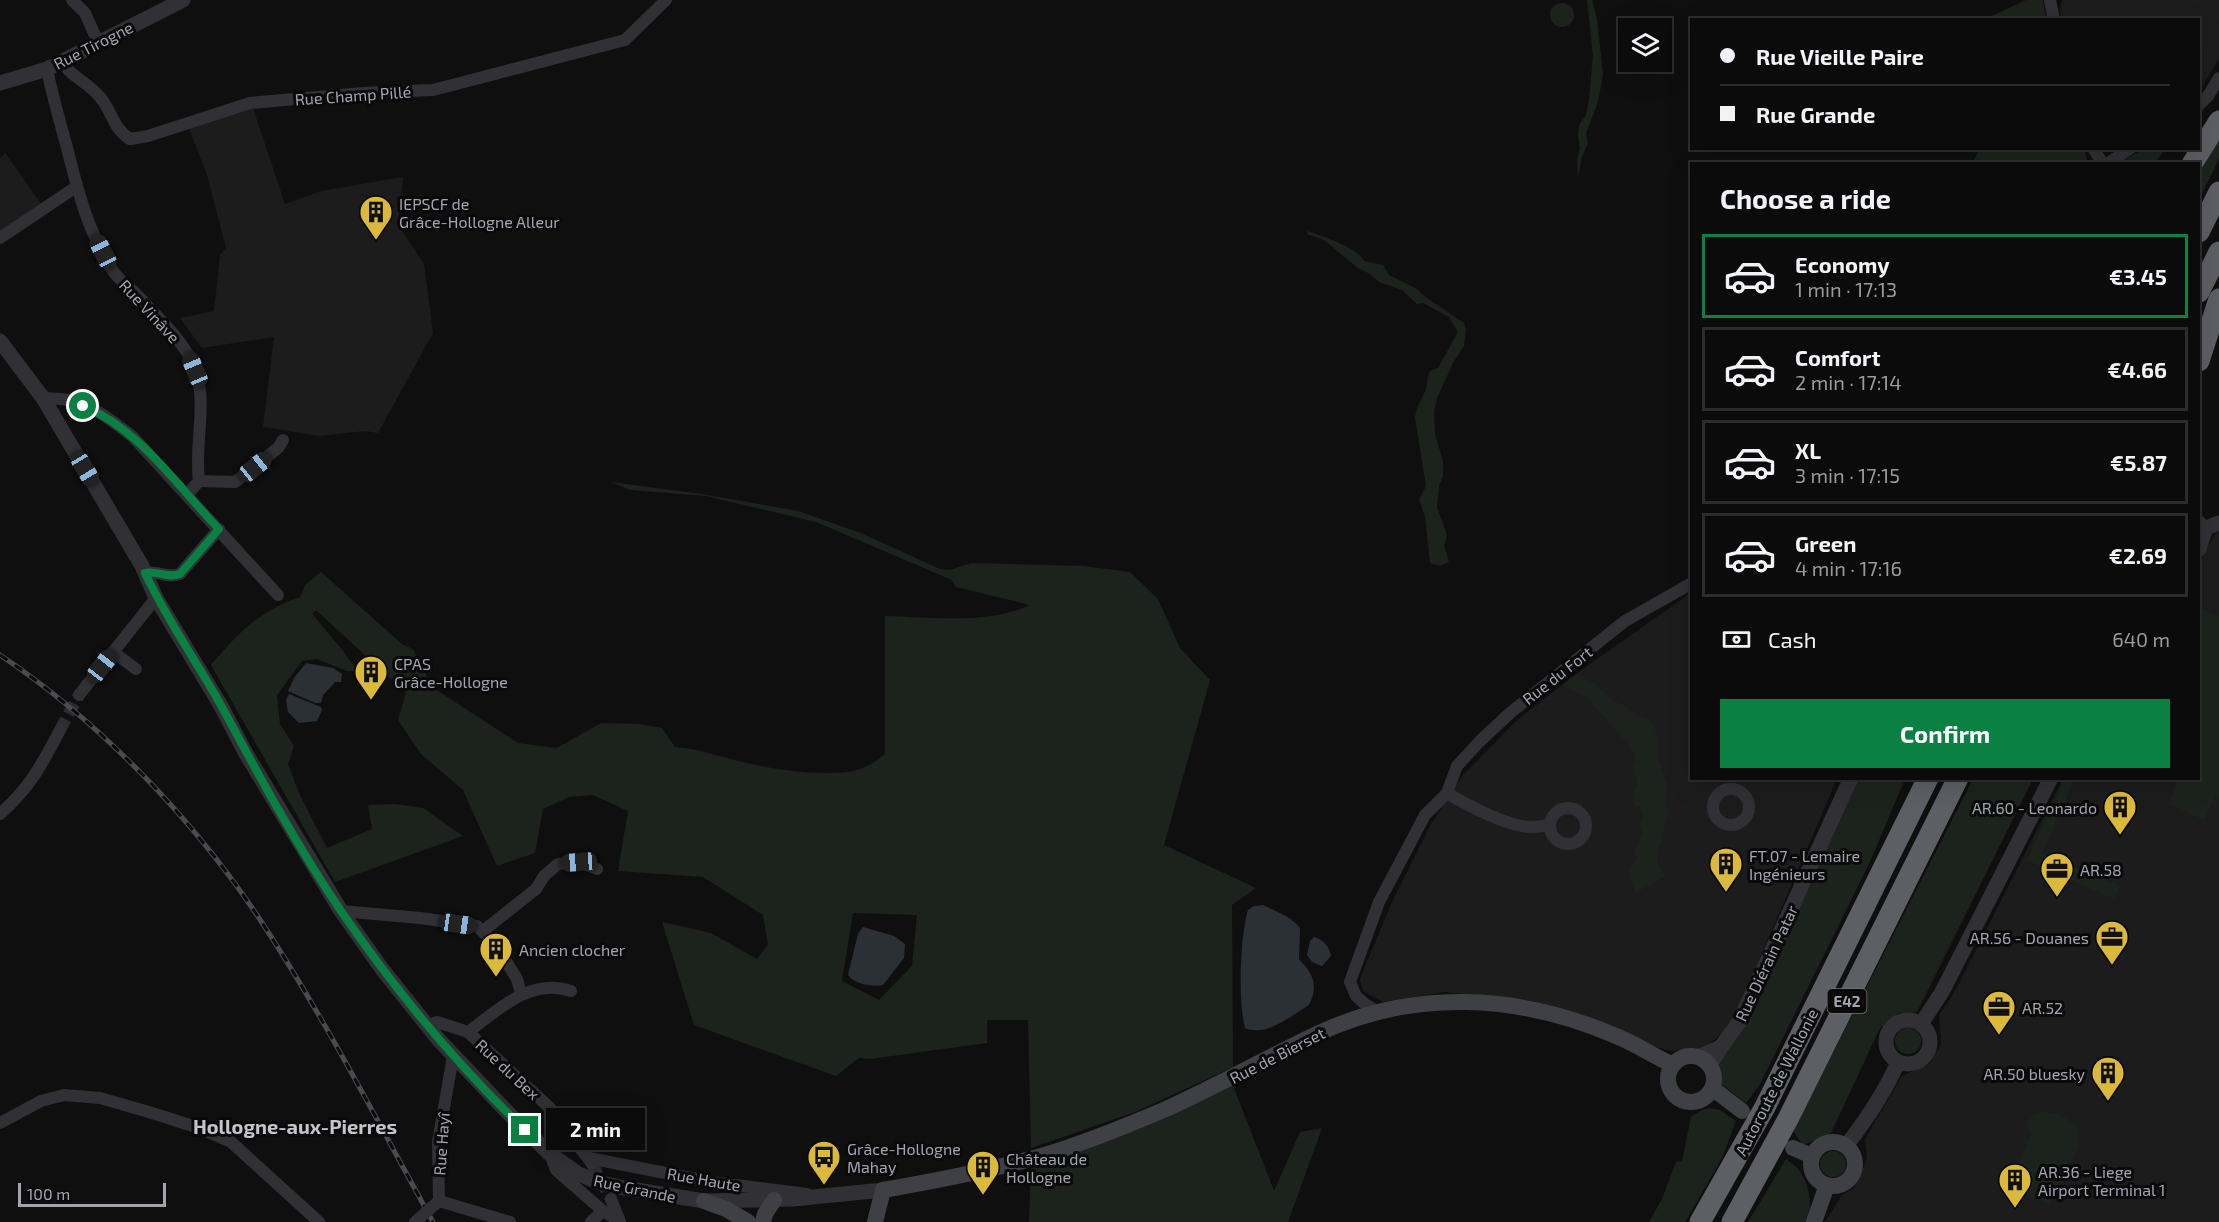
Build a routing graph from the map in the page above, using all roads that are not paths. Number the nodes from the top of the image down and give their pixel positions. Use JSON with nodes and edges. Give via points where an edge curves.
{"nodes":[{"id":1,"x":72,"y":0,"type":"edge"},
{"id":2,"x":183,"y":0,"type":"edge"},
{"id":3,"x":666,"y":0,"type":"edge"},
{"id":4,"x":2050,"y":0,"type":"edge"},
{"id":5,"x":2054,"y":18,"type":"edge"},
{"id":6,"x":98,"y":42,"type":"junction"},
{"id":7,"x":61,"y":62,"type":"junction"},
{"id":8,"x":47,"y":69,"type":"junction"},
{"id":9,"x":2219,"y":78,"type":"edge"},
{"id":10,"x":0,"y":83,"type":"edge"},
{"id":11,"x":2200,"y":104,"type":"edge"},
{"id":12,"x":2219,"y":121,"type":"edge"},
{"id":13,"x":2128,"y":150,"type":"edge"},
{"id":14,"x":2108,"y":162,"type":"edge"},
{"id":15,"x":2193,"y":162,"type":"edge"},
{"id":16,"x":76,"y":187,"type":"junction"},
{"id":17,"x":2219,"y":192,"type":"edge"},
{"id":18,"x":2200,"y":230,"type":"edge"},
{"id":19,"x":0,"y":238,"type":"edge"},
{"id":20,"x":2219,"y":252,"type":"edge"},
{"id":21,"x":2200,"y":290,"type":"edge"},
{"id":22,"x":2219,"y":299,"type":"edge"},
{"id":23,"x":0,"y":341,"type":"edge"},
{"id":24,"x":2200,"y":358,"type":"edge"},
{"id":25,"x":43,"y":398,"type":"junction"},
{"id":26,"x":283,"y":440,"type":"dead end"},
{"id":27,"x":193,"y":488,"type":"junction"},
{"id":28,"x":2219,"y":522,"type":"edge"},
{"id":29,"x":2201,"y":526,"type":"edge"},
{"id":30,"x":219,"y":529,"type":"junction"},
{"id":31,"x":2200,"y":547,"type":"edge"},
{"id":32,"x":145,"y":573,"type":"junction"},
{"id":33,"x":1690,"y":584,"type":"edge"},
{"id":34,"x":278,"y":595,"type":"dead end"},
{"id":35,"x":156,"y":598,"type":"junction"},
{"id":36,"x":113,"y":652,"type":"junction"},
{"id":37,"x":136,"y":669,"type":"dead end"},
{"id":38,"x":80,"y":695,"type":"tunnel mouth"},
{"id":39,"x":60,"y":730,"type":"tunnel mouth"},
{"id":40,"x":1850,"y":780,"type":"edge"},
{"id":41,"x":1927,"y":780,"type":"edge"},
{"id":42,"x":1957,"y":780,"type":"edge"},
{"id":43,"x":2050,"y":780,"type":"edge"},
{"id":44,"x":1447,"y":793,"type":"junction"},
{"id":45,"x":0,"y":814,"type":"edge"},
{"id":46,"x":1550,"y":825,"type":"dead end"},
{"id":47,"x":597,"y":869,"type":"dead end"},
{"id":48,"x":341,"y":911,"type":"junction"},
{"id":49,"x":483,"y":931,"type":"junction"},
{"id":50,"x":571,"y":991,"type":"dead end"},
{"id":51,"x":521,"y":994,"type":"junction"},
{"id":52,"x":1378,"y":1012,"type":"junction"},
{"id":53,"x":1921,"y":1024,"type":"junction"},
{"id":54,"x":428,"y":1026,"type":"junction"},
{"id":55,"x":468,"y":1032,"type":"junction"},
{"id":56,"x":453,"y":1056,"type":"junction"},
{"id":57,"x":1704,"y":1062,"type":"junction"},
{"id":58,"x":1898,"y":1062,"type":"junction"},
{"id":59,"x":1673,"y":1065,"type":"junction"},
{"id":60,"x":1712,"y":1088,"type":"junction"},
{"id":61,"x":1742,"y":1111,"type":"dead end"},
{"id":62,"x":0,"y":1123,"type":"edge"},
{"id":63,"x":1846,"y":1146,"type":"junction"},
{"id":64,"x":1793,"y":1148,"type":"dead end"},
{"id":65,"x":550,"y":1154,"type":"junction"},
{"id":66,"x":1812,"y":1156,"type":"junction"},
{"id":67,"x":590,"y":1161,"type":"joint"},
{"id":68,"x":1827,"y":1185,"type":"junction"},
{"id":69,"x":883,"y":1191,"type":"junction"},
{"id":70,"x":819,"y":1197,"type":"junction"},
{"id":71,"x":611,"y":1199,"type":"tunnel mouth"},
{"id":72,"x":774,"y":1200,"type":"junction"},
{"id":73,"x":439,"y":1201,"type":"junction"},
{"id":74,"x":704,"y":1201,"type":"junction"},
{"id":75,"x":603,"y":1211,"type":"junction"},
{"id":76,"x":320,"y":1222,"type":"edge"},
{"id":77,"x":415,"y":1222,"type":"edge"},
{"id":78,"x":510,"y":1222,"type":"edge"},
{"id":79,"x":591,"y":1222,"type":"edge"},
{"id":80,"x":619,"y":1222,"type":"edge"},
{"id":81,"x":748,"y":1222,"type":"edge"},
{"id":82,"x":763,"y":1222,"type":"edge"},
{"id":83,"x":875,"y":1222,"type":"edge"},
{"id":84,"x":1700,"y":1222,"type":"edge"},
{"id":85,"x":1732,"y":1222,"type":"edge"},
{"id":86,"x":1814,"y":1222,"type":"edge"}],
"edges":[{"from":1,"to":6,"type":"street","via":[[85,13]]},
{"from":2,"to":6,"type":"street","name":"Rue Tirogne"},
{"from":3,"to":7,"type":"street","name":"Rue Champ Pillé","via":[[625,40],[433,90],[250,102],[130,139],[115,125],[102,99]]},
{"from":4,"to":5,"type":"street"},
{"from":6,"to":7,"type":"street","name":"Rue Tirogne"},
{"from":7,"to":8,"type":"street","name":"Rue Tirogne"},
{"from":8,"to":10,"type":"street","name":"Rue Tirogne"},
{"from":8,"to":16,"type":"street","name":"Rue Vinâve"},
{"from":9,"to":11,"type":"street"},
{"from":12,"to":15,"type":"highway"},
{"from":13,"to":14,"type":"street"},
{"from":16,"to":19,"type":"street"},
{"from":16,"to":27,"type":"street","name":"Rue Vinâve","via":[[91,230],[114,273],[190,358],[201,390],[202,418]]},
{"from":17,"to":18,"type":"highway"},
{"from":20,"to":21,"type":"highway"},
{"from":22,"to":24,"type":"highway"},
{"from":23,"to":25,"type":"street","name":"Rue Grande"},
{"from":25,"to":27,"type":"street","via":[[68,400],[114,421]]},
{"from":25,"to":32,"type":"street","name":"Rue Grande"},
{"from":26,"to":27,"type":"street","via":[[235,482]]},
{"from":27,"to":30,"type":"street"},
{"from":28,"to":29,"type":"street"},
{"from":29,"to":31,"type":"street","via":[[2204,539]]},
{"from":30,"to":32,"type":"street","via":[[180,574],[173,577]]},
{"from":30,"to":34,"type":"street"},
{"from":32,"to":35,"type":"street","name":"Rue Grande"},
{"from":33,"to":44,"type":"street","name":"Rue du Fort","via":[[1625,621],[1510,713],[1457,766]]},
{"from":35,"to":36,"type":"street"},
{"from":35,"to":48,"type":"street","name":"Rue Grande"},
{"from":36,"to":37,"type":"street"},
{"from":36,"to":38,"type":"street"},
{"from":39,"to":45,"type":"street","via":[[36,776]]},
{"from":40,"to":57,"type":"street","name":"Rue Diérain Patar","via":[[1739,1022]]},
{"from":41,"to":84,"type":"highway","name":"Autoroute de Wallonie","number":"E42","via":[[1765,1107]]},
{"from":42,"to":85,"type":"highway","name":"Autoroute de Wallonie","number":"E42","via":[[1788,1119]]},
{"from":43,"to":53,"type":"street","via":[[1964,951]]},
{"from":44,"to":46,"type":"street","via":[[1472,808],[1519,825]]},
{"from":44,"to":52,"type":"street","name":"Rue du Fort","via":[[1420,824],[1379,902],[1354,968],[1350,982],[1356,996]]},
{"from":47,"to":49,"type":"street","via":[[579,862],[558,864],[536,889]]},
{"from":48,"to":49,"type":"street","via":[[477,926]]},
{"from":48,"to":54,"type":"street","name":"Rue Grande"},
{"from":49,"to":51,"type":"street","via":[[517,979]]},
{"from":50,"to":51,"type":"street","via":[[560,987]]},
{"from":51,"to":55,"type":"street"},
{"from":52,"to":59,"type":"main road","name":"Rue de Bierset","via":[[1455,1000],[1531,1009],[1618,1036]]},
{"from":52,"to":69,"type":"main road","name":"Rue de Bierset","via":[[1317,1034],[1216,1086],[1106,1134],[1039,1156]]},
{"from":53,"to":58,"type":"street","via":[[1930,1043],[1925,1056],[1910,1064]]},
{"from":53,"to":58,"type":"street","via":[[1905,1020],[1891,1027],[1885,1042],[1891,1057]]},
{"from":54,"to":55,"type":"street","via":[[436,1022]]},
{"from":54,"to":56,"type":"street","name":"Rue Grande"},
{"from":55,"to":67,"type":"street","name":"Rue du Bex","via":[[550,1108]]},
{"from":56,"to":65,"type":"street","name":"Rue Grande"},
{"from":56,"to":73,"type":"street","name":"Rue Hayî","via":[[438,1142]]},
{"from":57,"to":59,"type":"main road","via":[[1684,1057]]},
{"from":57,"to":60,"type":"main road","via":[[1714,1080]]},
{"from":58,"to":63,"type":"street","via":[[1870,1114]]},
{"from":59,"to":60,"type":"main road","via":[[1668,1082],[1677,1098],[1693,1102]]},
{"from":60,"to":61,"type":"main road"},
{"from":62,"to":76,"type":"street","via":[[41,1101],[64,1095],[100,1098],[149,1112],[231,1142]]},
{"from":63,"to":66,"type":"main road","via":[[1823,1145]]},
{"from":63,"to":68,"type":"main road","via":[[1855,1161],[1854,1170],[1844,1183]]},
{"from":64,"to":66,"type":"main road"},
{"from":65,"to":74,"type":"street","name":"Rue Grande","via":[[577,1173],[608,1185]]},
{"from":65,"to":75,"type":"street","via":[[556,1170]]},
{"from":66,"to":68,"type":"main road","via":[[1813,1174]]},
{"from":67,"to":70,"type":"street","name":"Rue Haute"},
{"from":68,"to":86,"type":"main road"},
{"from":69,"to":70,"type":"street","name":"Rue Grande"},
{"from":69,"to":83,"type":"main road"},
{"from":70,"to":72,"type":"street","name":"Rue Grande"},
{"from":71,"to":80,"type":"street"},
{"from":72,"to":74,"type":"street","name":"Rue Grande"},
{"from":72,"to":82,"type":"main road"},
{"from":73,"to":77,"type":"street","bridge":true},
{"from":73,"to":78,"type":"street"},
{"from":74,"to":81,"type":"main road"},
{"from":75,"to":79,"type":"street"},
{"from":75,"to":80,"type":"street"}]}
